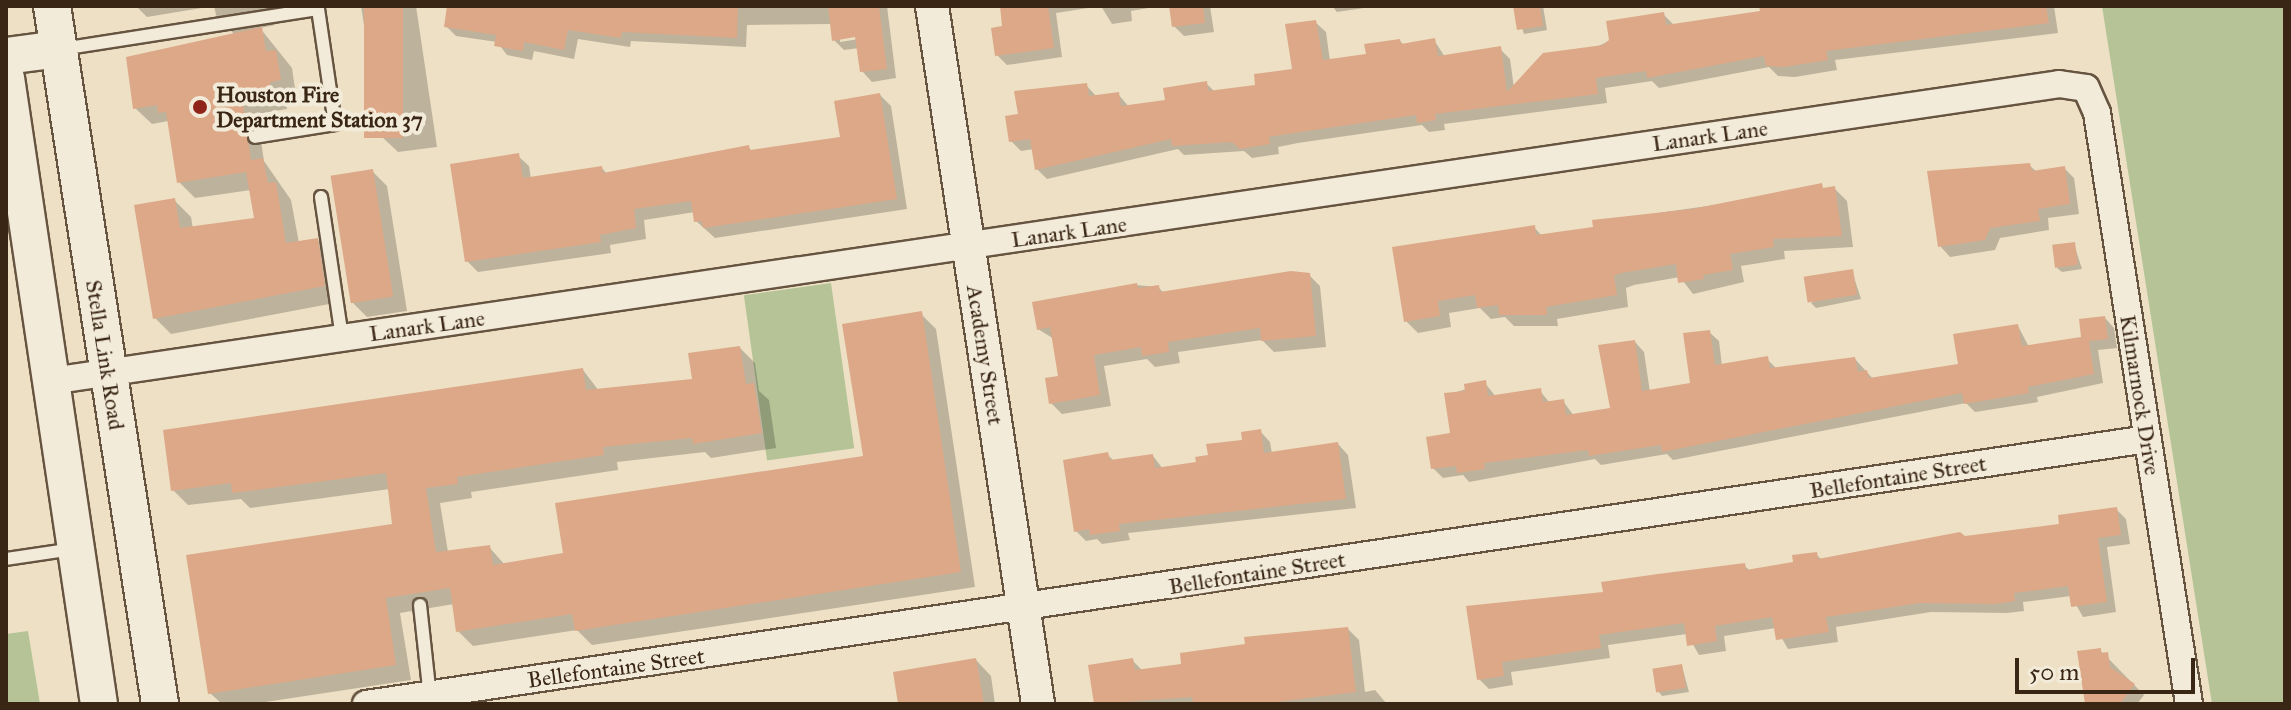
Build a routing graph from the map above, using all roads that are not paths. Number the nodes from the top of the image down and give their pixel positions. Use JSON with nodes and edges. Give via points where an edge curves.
{"nodes":[{"id":1,"x":52,"y":6,"type":"edge"},
{"id":2,"x":932,"y":6,"type":"edge"},
{"id":3,"x":59,"y":49,"type":"junction"},
{"id":4,"x":6,"y":56,"type":"edge"},
{"id":5,"x":6,"y":78,"type":"edge"},
{"id":6,"x":2086,"y":88,"type":"joint"},
{"id":7,"x":255,"y":137,"type":"dead end"},
{"id":8,"x":74,"y":151,"type":"junction"},
{"id":9,"x":18,"y":159,"type":"junction"},
{"id":10,"x":321,"y":197,"type":"dead end"},
{"id":11,"x":83,"y":213,"type":"junction"},
{"id":12,"x":27,"y":221,"type":"junction"},
{"id":13,"x":969,"y":247,"type":"junction"},
{"id":14,"x":342,"y":338,"type":"junction"},
{"id":15,"x":108,"y":372,"type":"junction"},
{"id":16,"x":51,"y":381,"type":"junction"},
{"id":17,"x":2147,"y":439,"type":"junction"},
{"id":18,"x":76,"y":548,"type":"junction"},
{"id":19,"x":6,"y":559,"type":"edge"},
{"id":20,"x":420,"y":605,"type":"dead end"},
{"id":21,"x":1023,"y":608,"type":"junction"},
{"id":22,"x":431,"y":699,"type":"edge"},
{"id":23,"x":99,"y":704,"type":"edge"},
{"id":24,"x":160,"y":704,"type":"edge"},
{"id":25,"x":366,"y":704,"type":"edge"},
{"id":26,"x":1038,"y":704,"type":"edge"},
{"id":27,"x":2189,"y":704,"type":"edge"}],
"edges":[{"from":1,"to":3,"type":"main road","name":"Stella Link Road"},
{"from":2,"to":13,"type":"street","name":"Academy Street"},
{"from":3,"to":4,"type":"main road"},
{"from":3,"to":7,"type":"lane","via":[[318,9],[335,124]]},
{"from":3,"to":8,"type":"main road","name":"Stella Link Road"},
{"from":5,"to":9,"type":"main road"},
{"from":6,"to":13,"type":"street","name":"Lanark Lane","via":[[2059,84]]},
{"from":6,"to":17,"type":"street","name":"Kilmarnock Drive","via":[[2097,113]]},
{"from":8,"to":9,"type":"main road"},
{"from":8,"to":11,"type":"main road","name":"Stella Link Road"},
{"from":9,"to":12,"type":"main road"},
{"from":10,"to":14,"type":"lane"},
{"from":11,"to":12,"type":"main road"},
{"from":11,"to":15,"type":"main road","name":"Stella Link Road"},
{"from":12,"to":16,"type":"main road"},
{"from":13,"to":14,"type":"street","name":"Lanark Lane"},
{"from":13,"to":21,"type":"street","name":"Academy Street"},
{"from":14,"to":15,"type":"street","name":"Lanark Lane"},
{"from":15,"to":16,"type":"street","name":"Lanark Lane"},
{"from":15,"to":24,"type":"main road","name":"Stella Link Road"},
{"from":16,"to":18,"type":"main road"},
{"from":17,"to":21,"type":"street","name":"Bellefontaine Street"},
{"from":17,"to":27,"type":"street","name":"Kilmarnock Drive"},
{"from":18,"to":19,"type":"lane"},
{"from":18,"to":23,"type":"main road"},
{"from":20,"to":22,"type":"lane"},
{"from":21,"to":22,"type":"street","name":"Bellefontaine Street"},
{"from":21,"to":26,"type":"street","name":"Academy Street"},
{"from":22,"to":25,"type":"street","name":"Bellefontaine Street"}]}
